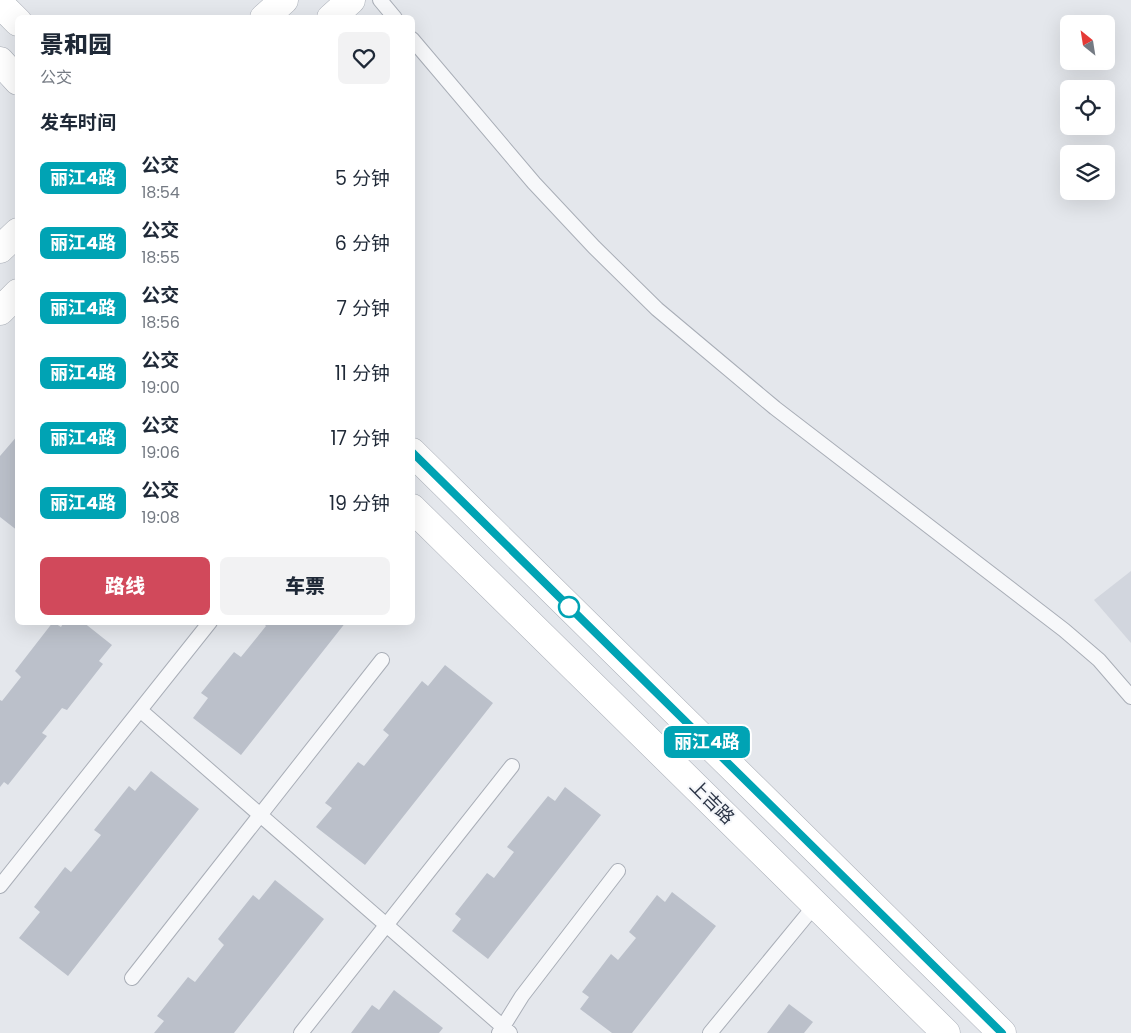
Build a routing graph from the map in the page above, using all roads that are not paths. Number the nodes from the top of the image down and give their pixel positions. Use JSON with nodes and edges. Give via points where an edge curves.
{"nodes":[{"id":1,"x":284,"y":0,"type":"edge"},
{"id":2,"x":351,"y":0,"type":"edge"},
{"id":3,"x":380,"y":0,"type":"edge"},
{"id":4,"x":0,"y":4,"type":"edge"},
{"id":5,"x":267,"y":15,"type":"edge"},
{"id":6,"x":334,"y":15,"type":"edge"},
{"id":7,"x":392,"y":15,"type":"edge"},
{"id":8,"x":15,"y":19,"type":"edge"},
{"id":9,"x":415,"y":43,"type":"edge"},
{"id":10,"x":0,"y":61,"type":"edge"},
{"id":11,"x":15,"y":78,"type":"edge"},
{"id":12,"x":15,"y":235,"type":"edge"},
{"id":13,"x":0,"y":249,"type":"edge"},
{"id":14,"x":15,"y":297,"type":"edge"},
{"id":15,"x":0,"y":311,"type":"edge"},
{"id":16,"x":415,"y":455,"type":"edge"},
{"id":17,"x":415,"y":511,"type":"edge"},
{"id":18,"x":208,"y":625,"type":"edge"},
{"id":19,"x":382,"y":660,"type":"dead end"},
{"id":20,"x":1131,"y":697,"type":"edge"},
{"id":21,"x":140,"y":710,"type":"junction"},
{"id":22,"x":512,"y":766,"type":"dead end"},
{"id":23,"x":260,"y":815,"type":"junction"},
{"id":24,"x":618,"y":871,"type":"dead end"},
{"id":25,"x":0,"y":886,"type":"edge"},
{"id":26,"x":816,"y":904,"type":"junction"},
{"id":27,"x":386,"y":925,"type":"junction"},
{"id":28,"x":132,"y":978,"type":"dead end"},
{"id":29,"x":504,"y":1031,"type":"edge"},
{"id":30,"x":301,"y":1033,"type":"edge"},
{"id":31,"x":710,"y":1033,"type":"edge"},
{"id":32,"x":946,"y":1033,"type":"edge"},
{"id":33,"x":1002,"y":1033,"type":"edge"}],
"edges":[{"from":1,"to":5,"type":"main road"},
{"from":2,"to":6,"type":"main road"},
{"from":3,"to":7,"type":"lane"},
{"from":4,"to":8,"type":"main road"},
{"from":9,"to":20,"type":"lane","via":[[534,183],[657,309],[775,408],[1064,630],[1099,660]]},
{"from":10,"to":11,"type":"main road"},
{"from":12,"to":13,"type":"main road"},
{"from":14,"to":15,"type":"main road"},
{"from":16,"to":33,"type":"main road"},
{"from":17,"to":26,"type":"main road","name":"上吉路"},
{"from":18,"to":21,"type":"lane"},
{"from":19,"to":23,"type":"lane"},
{"from":21,"to":23,"type":"lane"},
{"from":21,"to":25,"type":"lane"},
{"from":22,"to":27,"type":"lane"},
{"from":23,"to":27,"type":"lane"},
{"from":23,"to":28,"type":"lane"},
{"from":24,"to":29,"type":"lane","via":[[522,996]]},
{"from":26,"to":31,"type":"lane"},
{"from":26,"to":32,"type":"main road","name":"上吉路"},
{"from":27,"to":29,"type":"lane"},
{"from":27,"to":30,"type":"lane"}]}
